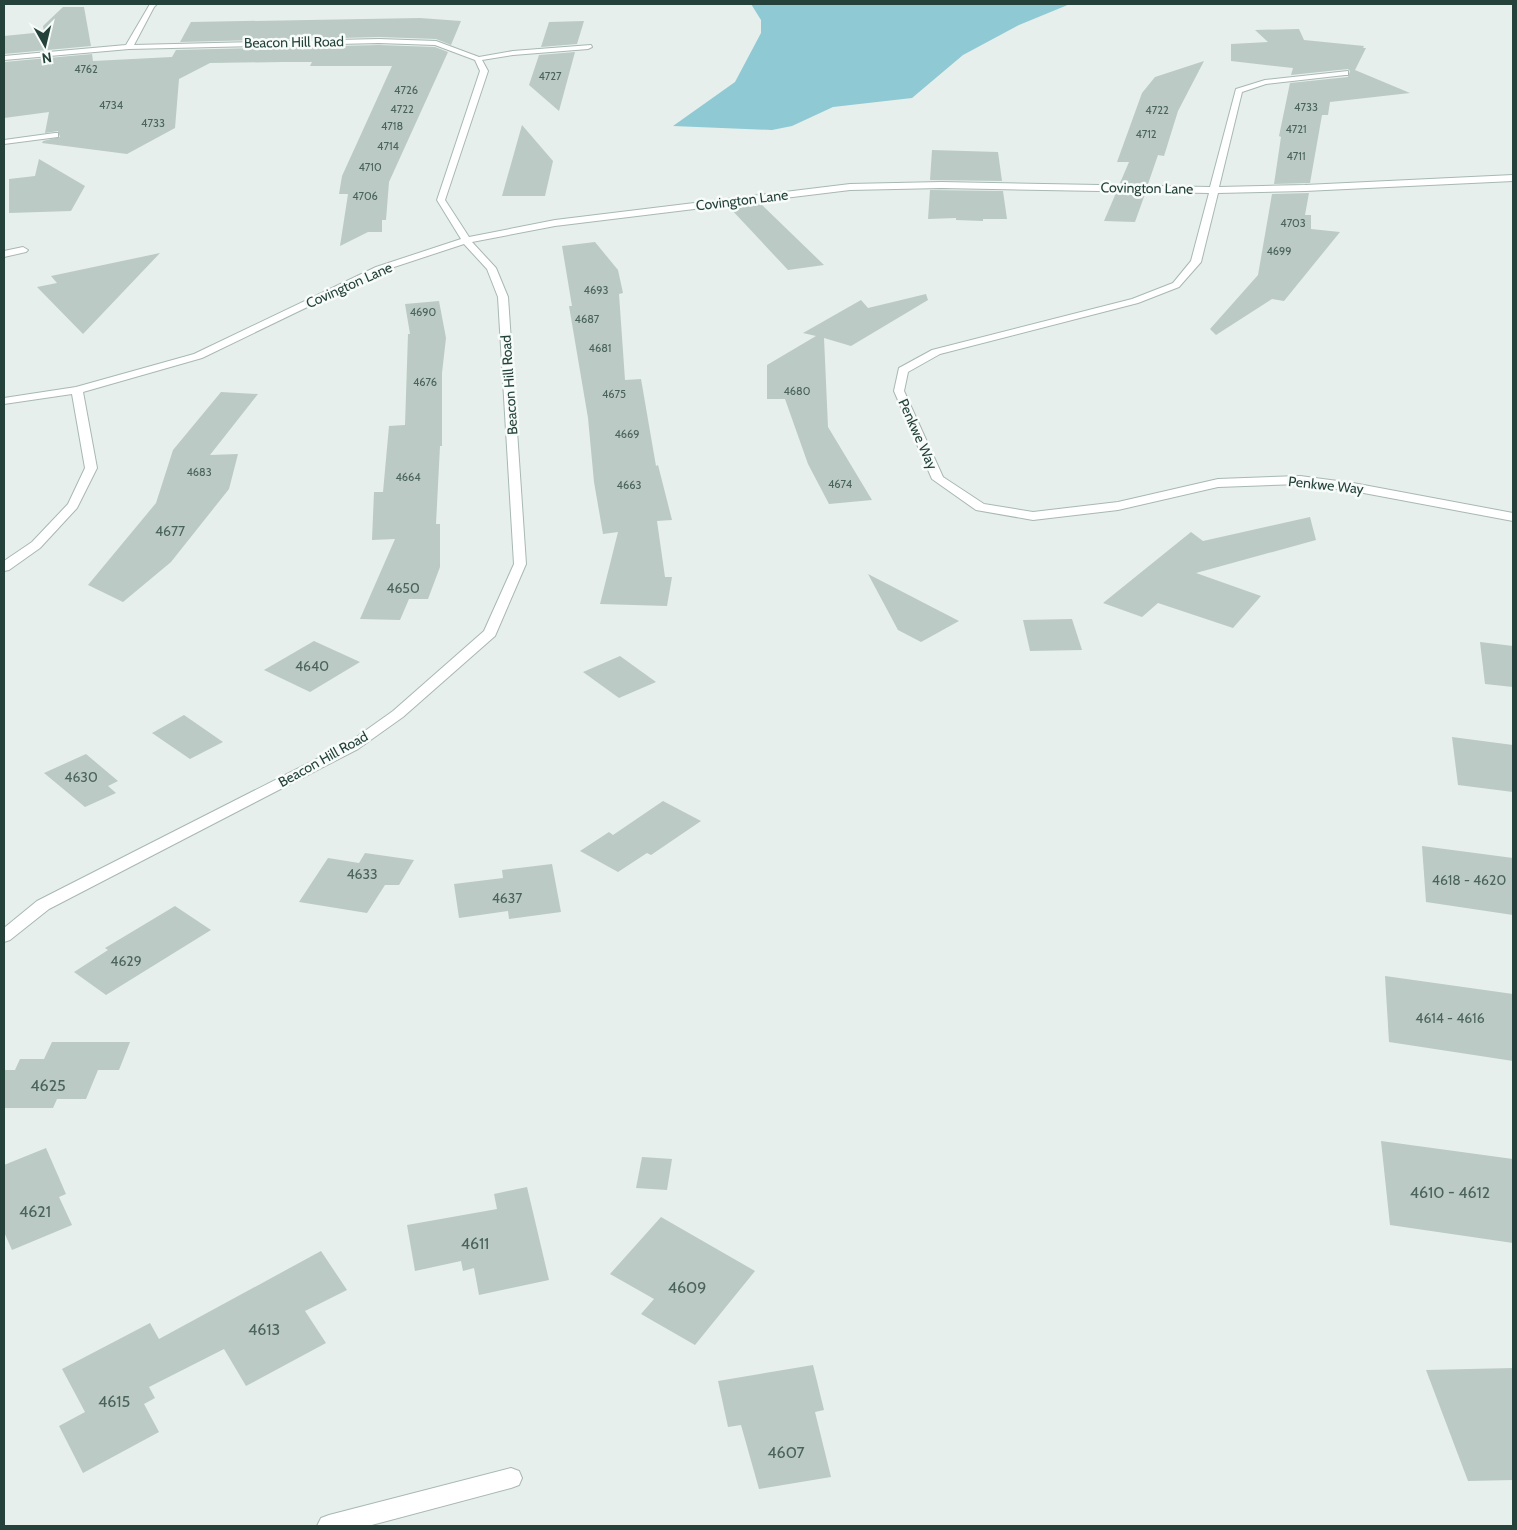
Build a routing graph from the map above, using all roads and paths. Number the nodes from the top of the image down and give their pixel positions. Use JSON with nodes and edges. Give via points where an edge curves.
{"nodes":[{"id":1,"x":154,"y":4,"type":"edge"},
{"id":2,"x":129,"y":47,"type":"junction"},
{"id":3,"x":588,"y":47,"type":"dead end"},
{"id":4,"x":4,"y":58,"type":"edge"},
{"id":5,"x":478,"y":59,"type":"junction"},
{"id":6,"x":1345,"y":73,"type":"dead end"},
{"id":7,"x":55,"y":135,"type":"dead end"},
{"id":8,"x":4,"y":142,"type":"edge"},
{"id":9,"x":1513,"y":178,"type":"edge"},
{"id":10,"x":1214,"y":190,"type":"junction"},
{"id":11,"x":466,"y":240,"type":"junction"},
{"id":12,"x":23,"y":250,"type":"dead end"},
{"id":13,"x":4,"y":254,"type":"edge"},
{"id":14,"x":77,"y":390,"type":"junction"},
{"id":15,"x":4,"y":401,"type":"edge"},
{"id":16,"x":1513,"y":518,"type":"edge"},
{"id":17,"x":4,"y":567,"type":"edge"},
{"id":18,"x":4,"y":936,"type":"edge"},
{"id":19,"x":511,"y":1478,"type":"dead end"},
{"id":20,"x":329,"y":1526,"type":"edge"}],
"edges":[{"from":1,"to":2,"type":"street"},
{"from":2,"to":4,"type":"street","name":"Beacon Hill Road"},
{"from":2,"to":5,"type":"street","name":"Beacon Hill Road","via":[[359,41],[436,43]]},
{"from":3,"to":5,"type":"street"},
{"from":5,"to":11,"type":"street","name":"Beacon Hill Road","via":[[484,72],[442,200]]},
{"from":6,"to":10,"type":"street","via":[[1265,82],[1240,91]]},
{"from":7,"to":8,"type":"street"},
{"from":9,"to":10,"type":"street","name":"Covington Lane"},
{"from":10,"to":11,"type":"street","name":"Covington Lane","via":[[941,185],[850,187],[556,223]]},
{"from":10,"to":16,"type":"street","name":"Penkwe Way","via":[[1196,262],[1176,285],[1135,301],[936,352],[903,370],[899,391],[938,479],[980,507],[1033,516],[1118,506],[1218,484],[1300,480],[1353,486]]},
{"from":11,"to":14,"type":"street","name":"Covington Lane","via":[[379,269],[198,356]]},
{"from":11,"to":18,"type":"street","name":"Beacon Hill Road","via":[[491,268],[503,297],[520,564],[490,633],[398,714],[353,746],[43,905]]},
{"from":12,"to":13,"type":"street"},
{"from":14,"to":15,"type":"street","name":"Covington Lane"},
{"from":14,"to":17,"type":"street","via":[[91,468],[73,505],[36,545]]},
{"from":19,"to":20,"type":"street"}]}
